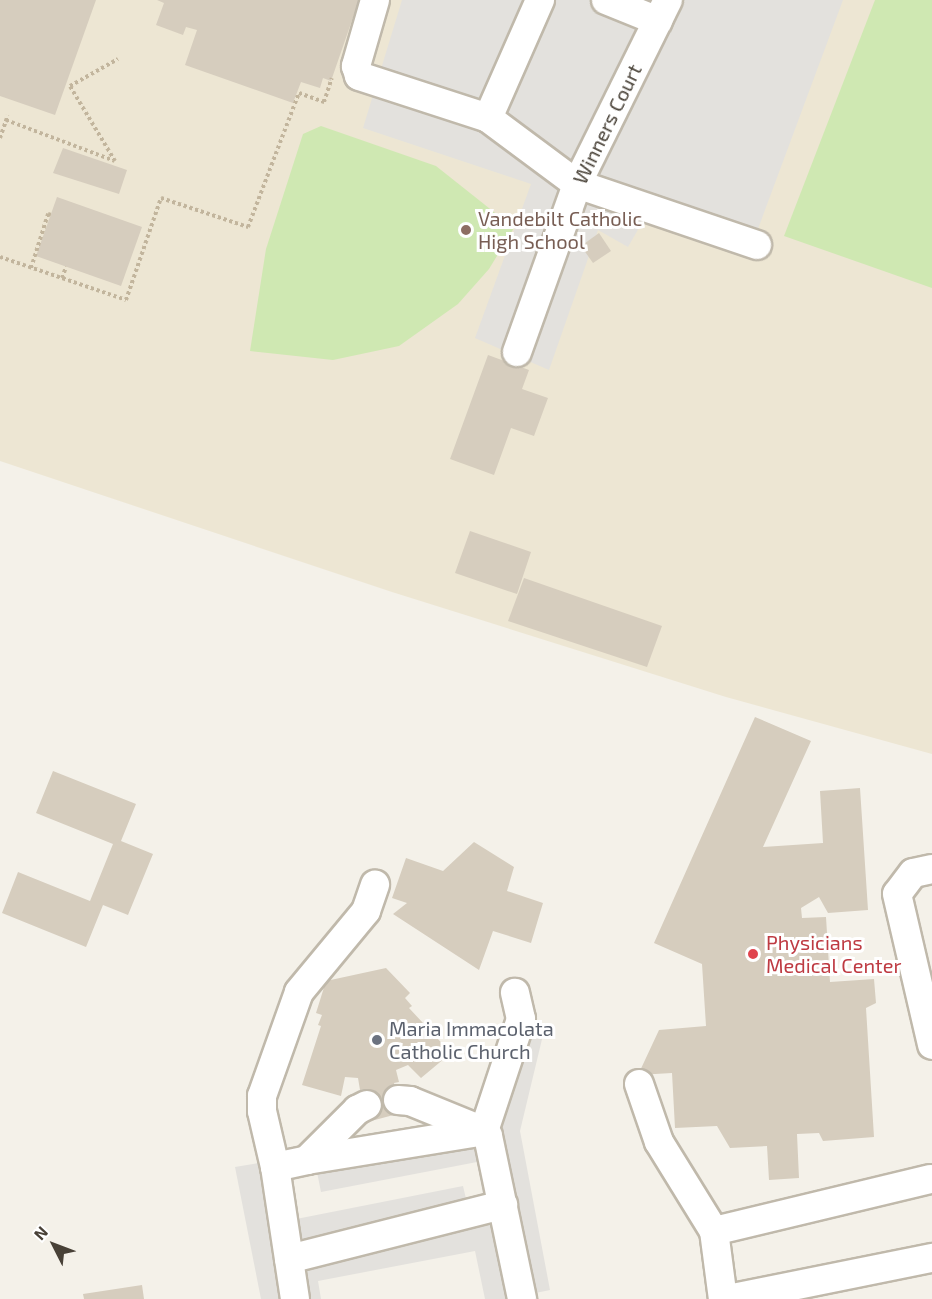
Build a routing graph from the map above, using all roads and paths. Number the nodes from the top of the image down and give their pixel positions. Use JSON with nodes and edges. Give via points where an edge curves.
{"nodes":[{"id":1,"x":375,"y":0,"type":"edge"},
{"id":2,"x":540,"y":0,"type":"edge"},
{"id":3,"x":606,"y":0,"type":"edge"},
{"id":4,"x":663,"y":10,"type":"edge"},
{"id":5,"x":118,"y":59,"type":"dead end"},
{"id":6,"x":335,"y":70,"type":"dead end"},
{"id":7,"x":8,"y":115,"type":"dead end"},
{"id":8,"x":488,"y":118,"type":"junction"},
{"id":9,"x":6,"y":120,"type":"junction"},
{"id":10,"x":0,"y":138,"type":"edge"},
{"id":11,"x":577,"y":184,"type":"junction"},
{"id":12,"x":51,"y":214,"type":"dead end"},
{"id":13,"x":757,"y":245,"type":"dead end"},
{"id":14,"x":0,"y":257,"type":"edge"},
{"id":15,"x":66,"y":267,"type":"dead end"},
{"id":16,"x":31,"y":268,"type":"junction"},
{"id":17,"x":62,"y":278,"type":"junction"},
{"id":18,"x":517,"y":352,"type":"dead end"},
{"id":19,"x":932,"y":869,"type":"edge"},
{"id":20,"x":375,"y":885,"type":"dead end"},
{"id":21,"x":515,"y":993,"type":"dead end"},
{"id":22,"x":932,"y":1046,"type":"edge"},
{"id":23,"x":639,"y":1084,"type":"dead end"},
{"id":24,"x":398,"y":1100,"type":"dead end"},
{"id":25,"x":367,"y":1105,"type":"dead end"},
{"id":26,"x":484,"y":1131,"type":"junction"},
{"id":27,"x":307,"y":1160,"type":"junction"},
{"id":28,"x":932,"y":1163,"type":"edge"},
{"id":29,"x":275,"y":1167,"type":"junction"},
{"id":30,"x":932,"y":1179,"type":"edge"},
{"id":31,"x":503,"y":1205,"type":"junction"},
{"id":32,"x":714,"y":1231,"type":"junction"},
{"id":33,"x":932,"y":1258,"type":"edge"},
{"id":34,"x":289,"y":1259,"type":"junction"},
{"id":35,"x":295,"y":1299,"type":"edge"},
{"id":36,"x":522,"y":1299,"type":"edge"},
{"id":37,"x":723,"y":1299,"type":"edge"},
{"id":38,"x":728,"y":1299,"type":"edge"}],
"edges":[{"from":1,"to":8,"type":"street","via":[[356,66],[359,76]]},
{"from":2,"to":8,"type":"street"},
{"from":3,"to":4,"type":"street"},
{"from":4,"to":11,"type":"street","name":"Winners Court"},
{"from":5,"to":9,"type":"path","via":[[70,86],[115,161]]},
{"from":6,"to":17,"type":"path","via":[[324,102],[299,93],[249,227],[161,198],[126,300]]},
{"from":7,"to":9,"type":"path"},
{"from":8,"to":11,"type":"street"},
{"from":9,"to":10,"type":"path"},
{"from":11,"to":13,"type":"street"},
{"from":11,"to":18,"type":"street","name":"Winners Court"},
{"from":12,"to":16,"type":"path"},
{"from":14,"to":16,"type":"path"},
{"from":15,"to":17,"type":"path"},
{"from":16,"to":17,"type":"path"},
{"from":19,"to":22,"type":"street","via":[[913,873],[897,894]]},
{"from":20,"to":29,"type":"street","via":[[366,911],[299,992],[262,1096]]},
{"from":21,"to":26,"type":"street","via":[[521,1019]]},
{"from":23,"to":32,"type":"street","via":[[659,1142]]},
{"from":24,"to":26,"type":"street","via":[[410,1101]]},
{"from":25,"to":27,"type":"street","via":[[357,1110]]},
{"from":26,"to":27,"type":"street"},
{"from":26,"to":31,"type":"street"},
{"from":27,"to":29,"type":"street"},
{"from":28,"to":30,"type":"street"},
{"from":29,"to":34,"type":"street"},
{"from":30,"to":32,"type":"street"},
{"from":31,"to":34,"type":"street"},
{"from":31,"to":36,"type":"street"},
{"from":32,"to":37,"type":"street"},
{"from":33,"to":38,"type":"street"},
{"from":34,"to":35,"type":"street"}]}
